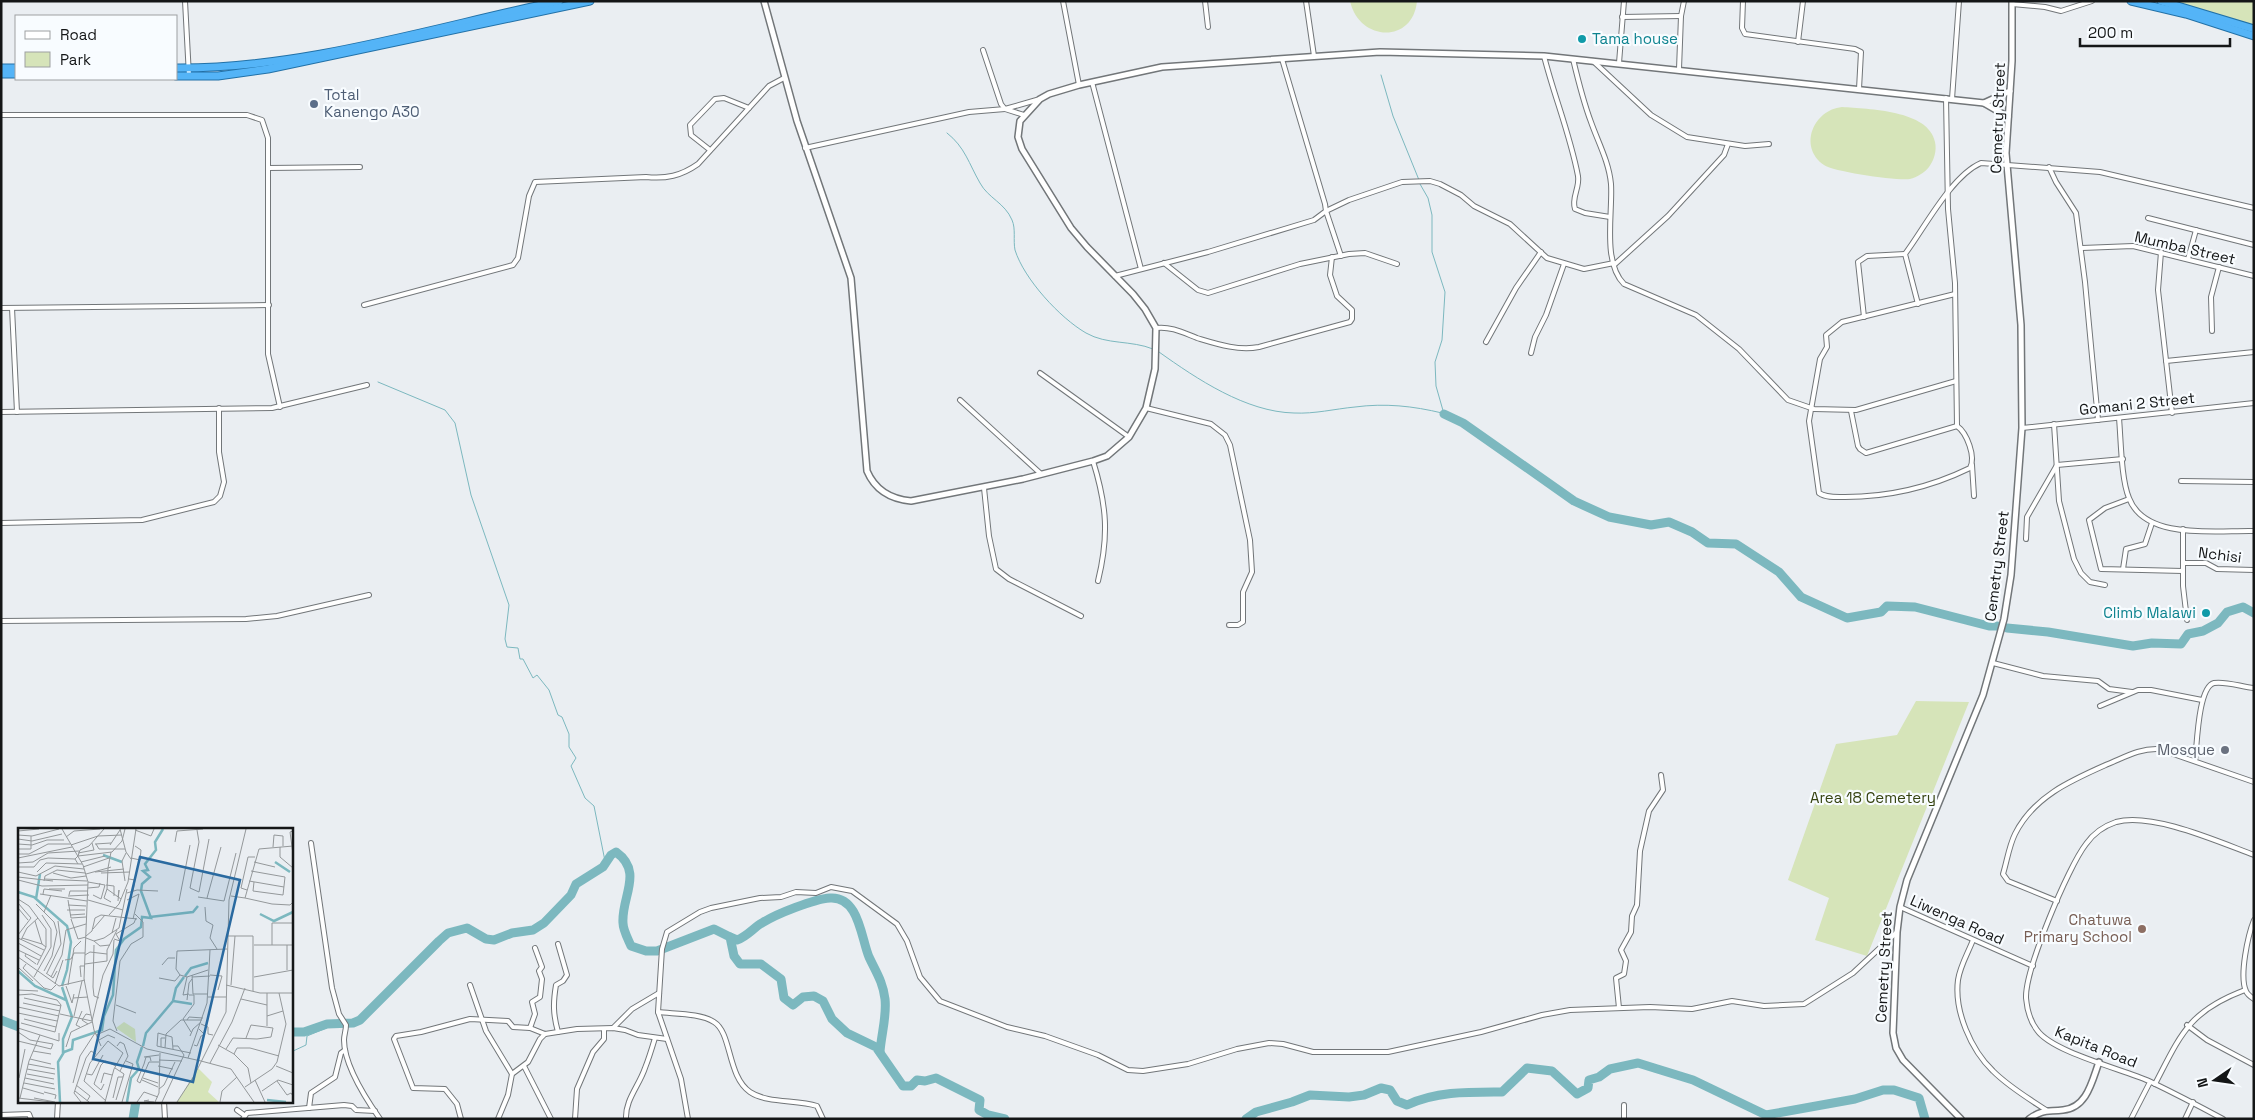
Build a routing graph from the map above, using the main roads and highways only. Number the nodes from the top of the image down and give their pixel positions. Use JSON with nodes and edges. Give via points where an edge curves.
{"nodes":[{"id":1,"x":559,"y":1,"type":"edge"},
{"id":2,"x":590,"y":1,"type":"edge"},
{"id":3,"x":2131,"y":1,"type":"edge"},
{"id":4,"x":2162,"y":1,"type":"edge"},
{"id":5,"x":2254,"y":29,"type":"edge"},
{"id":6,"x":2254,"y":36,"type":"edge"},
{"id":7,"x":1,"y":68,"type":"edge"},
{"id":8,"x":15,"y":68,"type":"edge"},
{"id":9,"x":178,"y":69,"type":"edge"},
{"id":10,"x":189,"y":72,"type":"junction"},
{"id":11,"x":1,"y":74,"type":"edge"},
{"id":12,"x":15,"y":74,"type":"edge"},
{"id":13,"x":178,"y":75,"type":"edge"}],
"edges":[{"from":1,"to":10,"type":"highway","via":[[302,56]]},
{"from":2,"to":10,"type":"highway","via":[[285,66],[218,76]]},
{"from":3,"to":6,"type":"highway","via":[[2186,14]]},
{"from":4,"to":5,"type":"highway"},
{"from":7,"to":8,"type":"highway"},
{"from":9,"to":10,"type":"highway"},
{"from":10,"to":13,"type":"highway"},
{"from":11,"to":12,"type":"highway"}]}
